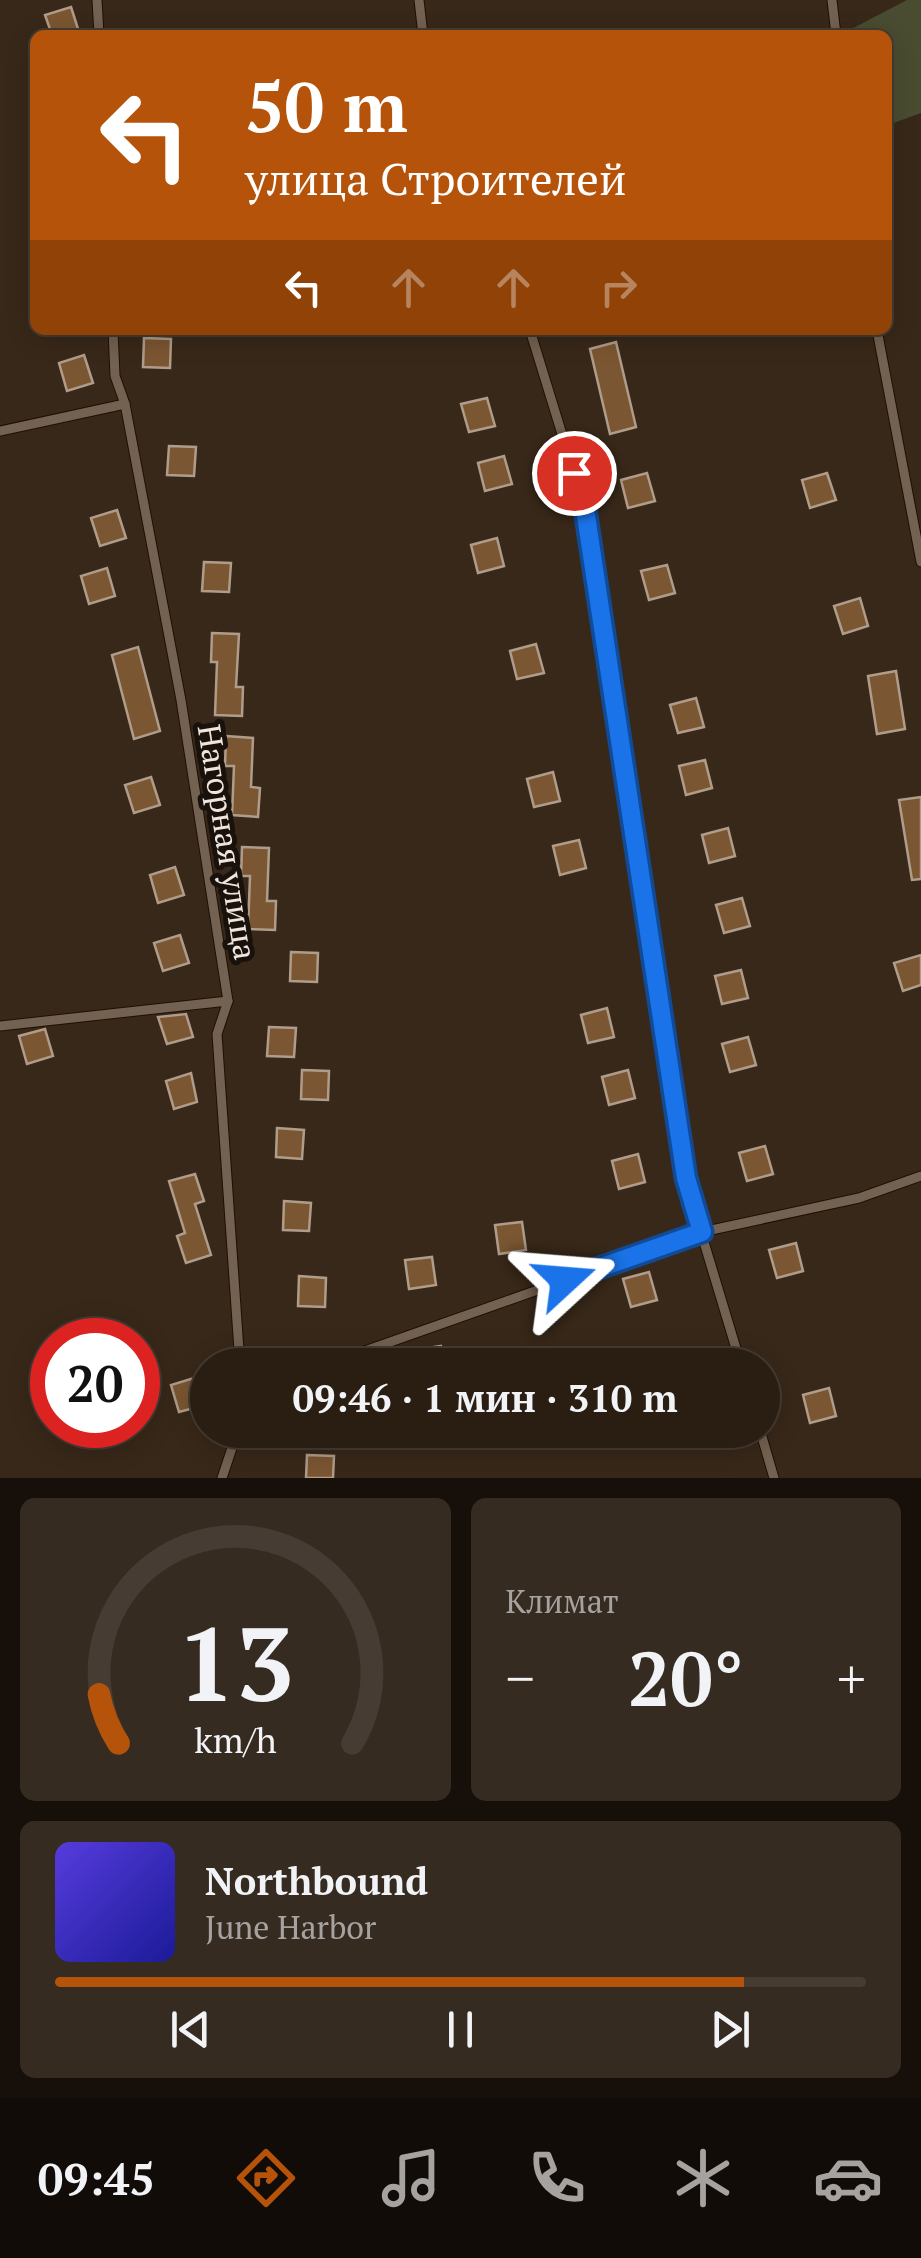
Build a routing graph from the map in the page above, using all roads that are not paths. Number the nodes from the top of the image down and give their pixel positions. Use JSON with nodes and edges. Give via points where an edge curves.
{"nodes":[{"id":1,"x":96,"y":0,"type":"edge"},
{"id":2,"x":418,"y":0,"type":"edge"},
{"id":3,"x":832,"y":0,"type":"edge"},
{"id":4,"x":99,"y":30,"type":"edge"},
{"id":5,"x":422,"y":30,"type":"edge"},
{"id":6,"x":835,"y":30,"type":"edge"},
{"id":7,"x":113,"y":335,"type":"edge"},
{"id":8,"x":532,"y":335,"type":"edge"},
{"id":9,"x":878,"y":335,"type":"edge"},
{"id":10,"x":125,"y":404,"type":"junction"},
{"id":11,"x":0,"y":431,"type":"edge"},
{"id":12,"x":921,"y":562,"type":"edge"},
{"id":13,"x":228,"y":1001,"type":"junction"},
{"id":14,"x":0,"y":1026,"type":"edge"},
{"id":15,"x":921,"y":1176,"type":"edge"},
{"id":16,"x":702,"y":1232,"type":"junction"},
{"id":17,"x":239,"y":1348,"type":"edge"},
{"id":18,"x":373,"y":1348,"type":"edge"},
{"id":19,"x":736,"y":1348,"type":"edge"},
{"id":20,"x":232,"y":1448,"type":"edge"},
{"id":21,"x":765,"y":1448,"type":"edge"},
{"id":22,"x":222,"y":1478,"type":"edge"},
{"id":23,"x":774,"y":1478,"type":"edge"}],
"edges":[{"from":1,"to":4,"type":"lane"},
{"from":2,"to":5,"type":"lane"},
{"from":3,"to":6,"type":"lane"},
{"from":7,"to":10,"type":"lane","name":"Нагорная улица"},
{"from":8,"to":16,"type":"lane","via":[[585,509],[686,1178]]},
{"from":9,"to":12,"type":"lane"},
{"from":10,"to":11,"type":"lane"},
{"from":10,"to":13,"type":"lane","name":"Нагорная улица"},
{"from":13,"to":14,"type":"lane"},
{"from":13,"to":17,"type":"lane","name":"Нагорная улица","via":[[217,1034]]},
{"from":15,"to":16,"type":"lane","via":[[859,1198]]},
{"from":16,"to":18,"type":"lane"},
{"from":16,"to":19,"type":"lane"},
{"from":20,"to":22,"type":"lane"},
{"from":21,"to":23,"type":"lane"}]}
